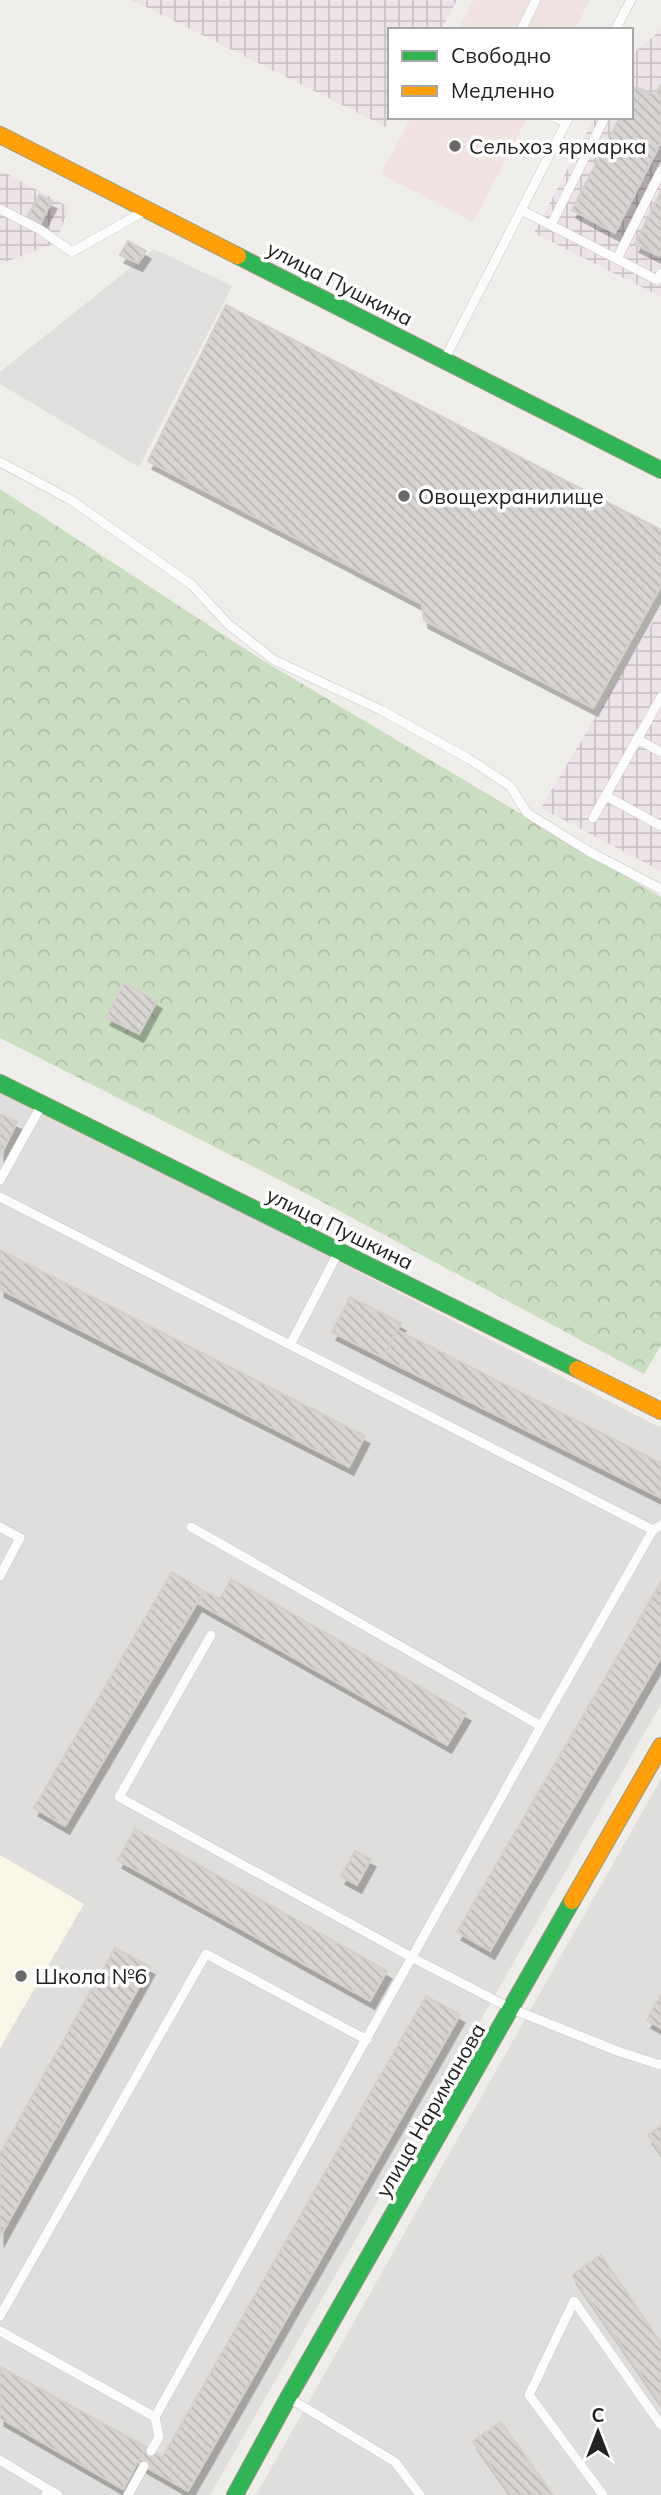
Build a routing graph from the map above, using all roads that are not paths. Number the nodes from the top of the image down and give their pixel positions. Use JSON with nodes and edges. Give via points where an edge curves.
{"nodes":[{"id":1,"x":536,"y":0,"type":"edge"},
{"id":2,"x":631,"y":0,"type":"edge"},
{"id":3,"x":522,"y":28,"type":"edge"},
{"id":4,"x":616,"y":28,"type":"edge"},
{"id":5,"x":604,"y":119,"type":"edge"},
{"id":6,"x":568,"y":120,"type":"edge"},
{"id":7,"x":0,"y":135,"type":"edge"},
{"id":8,"x":661,"y":171,"type":"edge"},
{"id":9,"x":0,"y":209,"type":"edge"},
{"id":10,"x":147,"y":209,"type":"junction"},
{"id":11,"x":520,"y":210,"type":"junction"},
{"id":12,"x":551,"y":225,"type":"junction"},
{"id":13,"x":617,"y":259,"type":"junction"},
{"id":14,"x":660,"y":278,"type":"edge"},
{"id":15,"x":444,"y":359,"type":"junction"},
{"id":16,"x":0,"y":462,"type":"edge"},
{"id":17,"x":661,"y":470,"type":"edge"},
{"id":18,"x":661,"y":697,"type":"edge"},
{"id":19,"x":637,"y":739,"type":"junction"},
{"id":20,"x":661,"y":752,"type":"edge"},
{"id":21,"x":606,"y":796,"type":"junction"},
{"id":22,"x":593,"y":818,"type":"dead end"},
{"id":23,"x":661,"y":826,"type":"edge"},
{"id":24,"x":661,"y":889,"type":"edge"},
{"id":25,"x":0,"y":1083,"type":"edge"},
{"id":26,"x":42,"y":1105,"type":"junction"},
{"id":27,"x":0,"y":1180,"type":"edge"},
{"id":28,"x":0,"y":1196,"type":"edge"},
{"id":29,"x":339,"y":1252,"type":"junction"},
{"id":30,"x":290,"y":1345,"type":"junction"},
{"id":31,"x":661,"y":1411,"type":"edge"},
{"id":32,"x":0,"y":1527,"type":"edge"},
{"id":33,"x":191,"y":1527,"type":"dead end"},
{"id":34,"x":657,"y":1528,"type":"edge"},
{"id":35,"x":0,"y":1576,"type":"edge"},
{"id":36,"x":211,"y":1636,"type":"dead end"},
{"id":37,"x":541,"y":1726,"type":"junction"},
{"id":38,"x":661,"y":1746,"type":"edge"},
{"id":39,"x":413,"y":1958,"type":"junction"},
{"id":40,"x":512,"y":2009,"type":"junction"},
{"id":41,"x":367,"y":2040,"type":"junction"},
{"id":42,"x":661,"y":2065,"type":"edge"},
{"id":43,"x":0,"y":2316,"type":"edge"},
{"id":44,"x":0,"y":2331,"type":"edge"},
{"id":45,"x":288,"y":2398,"type":"junction"},
{"id":46,"x":155,"y":2417,"type":"junction"},
{"id":47,"x":661,"y":2425,"type":"edge"},
{"id":48,"x":151,"y":2451,"type":"dead end"},
{"id":49,"x":0,"y":2460,"type":"edge"},
{"id":50,"x":144,"y":2466,"type":"dead end"},
{"id":51,"x":48,"y":2492,"type":"edge"},
{"id":52,"x":58,"y":2495,"type":"edge"},
{"id":53,"x":128,"y":2495,"type":"edge"},
{"id":54,"x":235,"y":2495,"type":"edge"},
{"id":55,"x":420,"y":2495,"type":"edge"},
{"id":56,"x":603,"y":2495,"type":"edge"}],
"edges":[{"from":1,"to":3,"type":"lane"},
{"from":2,"to":4,"type":"lane"},
{"from":5,"to":12,"type":"lane"},
{"from":6,"to":11,"type":"lane"},
{"from":7,"to":10,"type":"street","name":"улица Пушкина"},
{"from":8,"to":13,"type":"lane"},
{"from":9,"to":10,"type":"lane","via":[[72,251]]},
{"from":10,"to":15,"type":"street","name":"улица Пушкина"},
{"from":11,"to":12,"type":"lane"},
{"from":11,"to":15,"type":"lane"},
{"from":12,"to":13,"type":"lane"},
{"from":13,"to":14,"type":"lane"},
{"from":15,"to":17,"type":"street","name":"улица Пушкина"},
{"from":16,"to":24,"type":"lane","via":[[71,500],[192,585],[228,624],[274,660],[381,710],[469,759],[510,786],[527,813]]},
{"from":18,"to":19,"type":"lane"},
{"from":19,"to":20,"type":"lane"},
{"from":19,"to":21,"type":"lane"},
{"from":21,"to":22,"type":"lane"},
{"from":21,"to":23,"type":"lane"},
{"from":25,"to":26,"type":"street","name":"улица Пушкина"},
{"from":26,"to":27,"type":"lane"},
{"from":26,"to":29,"type":"street","name":"улица Пушкина"},
{"from":28,"to":30,"type":"lane"},
{"from":29,"to":30,"type":"lane"},
{"from":29,"to":31,"type":"street","name":"улица Пушкина"},
{"from":30,"to":34,"type":"lane"},
{"from":32,"to":35,"type":"lane","via":[[20,1538]]},
{"from":33,"to":37,"type":"lane"},
{"from":34,"to":37,"type":"lane"},
{"from":36,"to":39,"type":"lane","via":[[119,1797]]},
{"from":37,"to":39,"type":"lane"},
{"from":38,"to":40,"type":"street","name":"улица Нариманова"},
{"from":39,"to":40,"type":"lane"},
{"from":39,"to":41,"type":"lane"},
{"from":40,"to":42,"type":"lane"},
{"from":40,"to":45,"type":"street","name":"улица Нариманова"},
{"from":41,"to":43,"type":"lane","via":[[206,1954]]},
{"from":41,"to":46,"type":"lane"},
{"from":44,"to":46,"type":"lane"},
{"from":45,"to":54,"type":"street","name":"улица Нариманова"},
{"from":45,"to":55,"type":"lane","via":[[395,2462]]},
{"from":46,"to":48,"type":"lane","via":[[159,2437]]},
{"from":47,"to":56,"type":"lane","via":[[574,2301],[528,2395]]},
{"from":49,"to":51,"type":"lane"},
{"from":50,"to":53,"type":"lane"},
{"from":51,"to":52,"type":"lane"}]}
